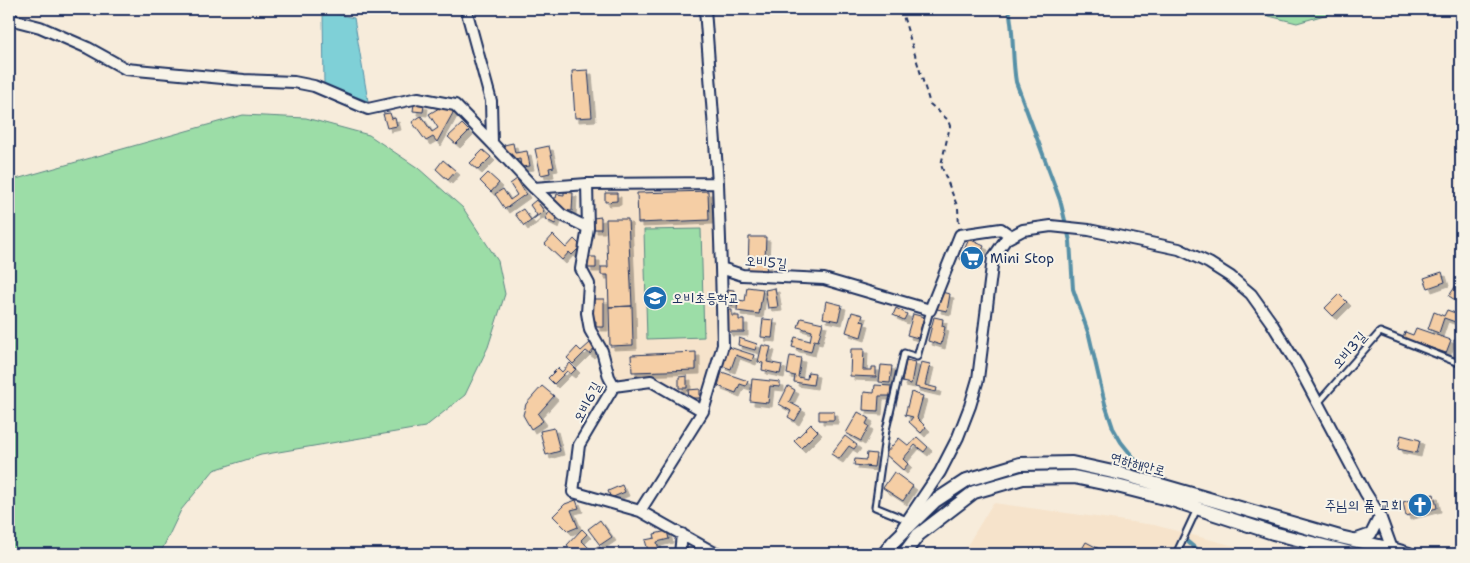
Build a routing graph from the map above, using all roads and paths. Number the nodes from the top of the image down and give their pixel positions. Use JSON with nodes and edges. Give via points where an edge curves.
{"nodes":[{"id":1,"x":466,"y":9,"type":"edge"},
{"id":2,"x":706,"y":9,"type":"edge"},
{"id":3,"x":829,"y":9,"type":"edge"},
{"id":4,"x":833,"y":9,"type":"edge"},
{"id":5,"x":901,"y":9,"type":"edge"},
{"id":6,"x":9,"y":19,"type":"edge"},
{"id":7,"x":492,"y":144,"type":"junction"},
{"id":8,"x":718,"y":183,"type":"junction"},
{"id":9,"x":587,"y":184,"type":"junction"},
{"id":10,"x":534,"y":188,"type":"junction"},
{"id":11,"x":588,"y":228,"type":"junction"},
{"id":12,"x":960,"y":235,"type":"junction"},
{"id":13,"x":1012,"y":236,"type":"junction"},
{"id":14,"x":720,"y":268,"type":"junction"},
{"id":15,"x":930,"y":310,"type":"junction"},
{"id":16,"x":1461,"y":364,"type":"edge"},
{"id":17,"x":614,"y":386,"type":"junction"},
{"id":18,"x":1318,"y":404,"type":"junction"},
{"id":19,"x":703,"y":411,"type":"junction"},
{"id":20,"x":1198,"y":509,"type":"junction"},
{"id":21,"x":640,"y":511,"type":"junction"},
{"id":22,"x":1380,"y":516,"type":"junction"},
{"id":23,"x":908,"y":520,"type":"junction"},
{"id":24,"x":682,"y":534,"type":"junction"},
{"id":25,"x":1354,"y":540,"type":"junction"},
{"id":26,"x":894,"y":541,"type":"junction"},
{"id":27,"x":1392,"y":552,"type":"edge"},
{"id":28,"x":680,"y":554,"type":"edge"},
{"id":29,"x":715,"y":554,"type":"edge"},
{"id":30,"x":884,"y":554,"type":"edge"},
{"id":31,"x":904,"y":554,"type":"edge"},
{"id":32,"x":1176,"y":554,"type":"edge"},
{"id":33,"x":1355,"y":554,"type":"edge"},
{"id":34,"x":1409,"y":554,"type":"edge"}],
"edges":[{"from":1,"to":7,"type":"street","via":[[491,101]]},
{"from":2,"to":8,"type":"street"},
{"from":3,"to":4,"type":"path"},
{"from":5,"to":12,"type":"path","via":[[930,104],[948,120],[950,126],[941,165],[958,208]]},
{"from":6,"to":7,"type":"street","via":[[56,34],[126,69],[294,82],[314,86],[368,109],[418,98],[455,105]]},
{"from":7,"to":10,"type":"street"},
{"from":8,"to":9,"type":"street"},
{"from":8,"to":14,"type":"street"},
{"from":9,"to":10,"type":"street"},
{"from":9,"to":11,"type":"street","name":"오비6길"},
{"from":10,"to":11,"type":"street","via":[[562,214]]},
{"from":11,"to":17,"type":"street","name":"오비6길","via":[[581,269],[589,284],[587,313],[590,330]]},
{"from":12,"to":13,"type":"street","via":[[1000,229]]},
{"from":12,"to":15,"type":"street"},
{"from":13,"to":18,"type":"street","name":"연하해안로","via":[[1023,230],[1051,226],[1089,230],[1178,249],[1209,263],[1251,294],[1272,322]]},
{"from":13,"to":23,"type":"street","name":"연하해안로","via":[[1006,239],[993,258],[978,379],[970,406],[940,472]]},
{"from":14,"to":15,"type":"street","name":"오비5길","via":[[742,275],[824,279]]},
{"from":14,"to":19,"type":"street","via":[[723,344]]},
{"from":15,"to":23,"type":"lane","via":[[917,356],[904,353],[886,430],[874,507]]},
{"from":16,"to":18,"type":"lane","name":"오비3길","via":[[1380,332]]},
{"from":17,"to":19,"type":"street","via":[[651,381]]},
{"from":17,"to":21,"type":"street","name":"오비6길","via":[[579,445],[573,492]]},
{"from":18,"to":22,"type":"street"},
{"from":19,"to":21,"type":"street"},
{"from":20,"to":31,"type":"street","name":"연하해안로","via":[[1117,486],[1074,478],[1023,478],[974,492],[918,535]]},
{"from":20,"to":32,"type":"lane"},
{"from":20,"to":33,"type":"street","name":"연하해안로"},
{"from":21,"to":24,"type":"street","name":"오비6길"},
{"from":22,"to":25,"type":"street","via":[[1371,534]]},
{"from":22,"to":27,"type":"street"},
{"from":23,"to":26,"type":"street","name":"연하해안로"},
{"from":24,"to":28,"type":"street"},
{"from":24,"to":29,"type":"street","name":"오비6길"},
{"from":25,"to":26,"type":"street","name":"연하해안로","via":[[1126,475],[1072,463],[1020,464],[967,480],[935,501]]},
{"from":25,"to":27,"type":"street","name":"연하해안로"},
{"from":26,"to":30,"type":"street","name":"연하해안로"},
{"from":27,"to":34,"type":"street","name":"연하해안로"}]}
